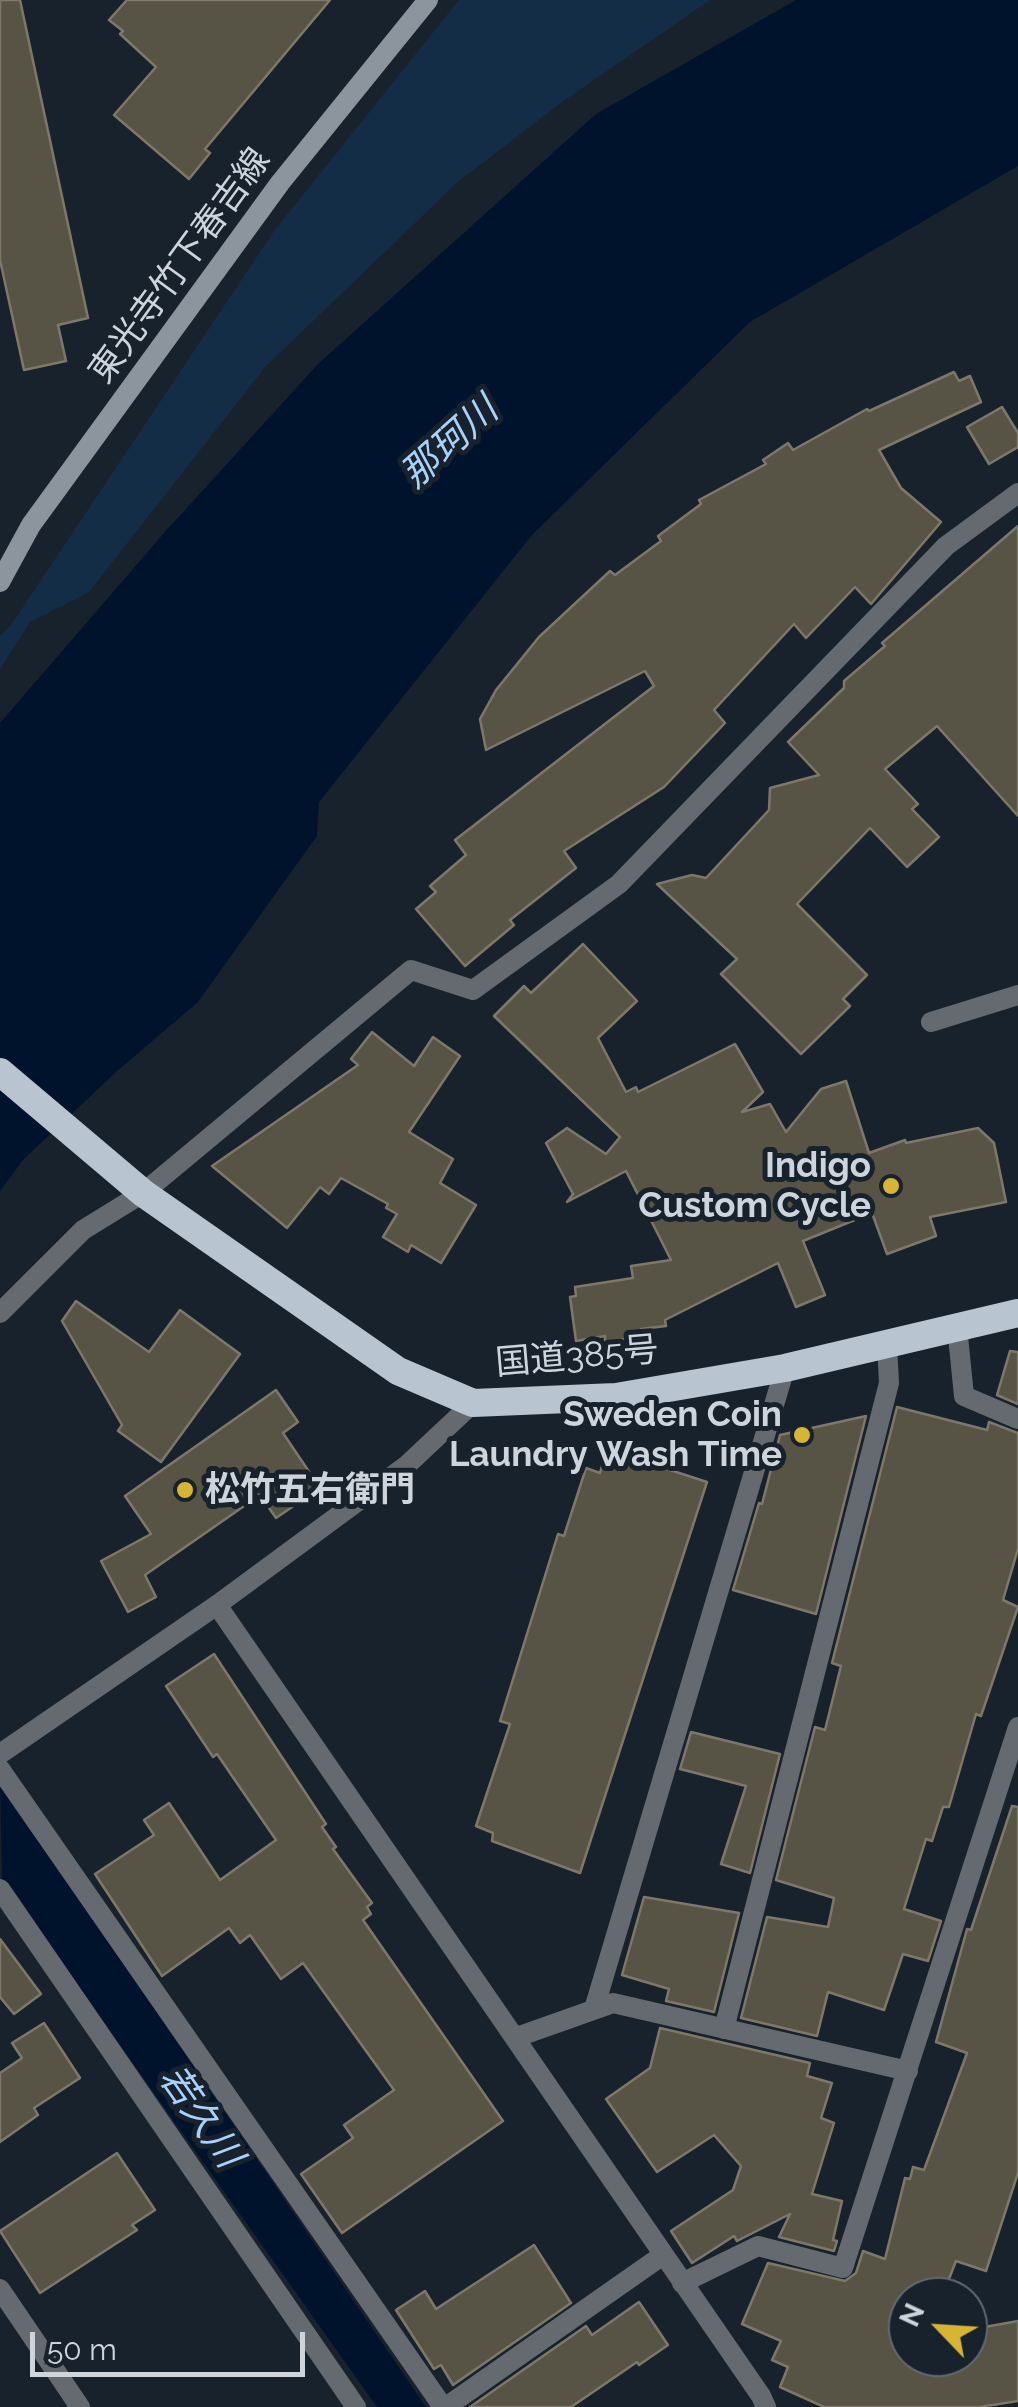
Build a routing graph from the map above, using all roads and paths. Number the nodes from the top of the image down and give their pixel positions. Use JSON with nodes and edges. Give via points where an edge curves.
{"nodes":[{"id":1,"x":428,"y":0,"type":"edge"},
{"id":2,"x":1018,"y":493,"type":"edge"},
{"id":3,"x":0,"y":582,"type":"edge"},
{"id":4,"x":1018,"y":996,"type":"edge"},
{"id":5,"x":931,"y":1022,"type":"dead end"},
{"id":6,"x":0,"y":1072,"type":"edge"},
{"id":7,"x":143,"y":1193,"type":"junction"},
{"id":8,"x":0,"y":1313,"type":"edge"},
{"id":9,"x":1018,"y":1313,"type":"edge"},
{"id":10,"x":957,"y":1326,"type":"junction"},
{"id":11,"x":887,"y":1344,"type":"junction"},
{"id":12,"x":785,"y":1368,"type":"junction"},
{"id":13,"x":473,"y":1403,"type":"junction"},
{"id":14,"x":1018,"y":1419,"type":"edge"},
{"id":15,"x":216,"y":1605,"type":"junction"},
{"id":16,"x":1018,"y":1727,"type":"edge"},
{"id":17,"x":0,"y":1754,"type":"edge"},
{"id":18,"x":0,"y":1769,"type":"edge"},
{"id":19,"x":0,"y":1889,"type":"edge"},
{"id":20,"x":594,"y":2009,"type":"junction"},
{"id":21,"x":724,"y":2029,"type":"junction"},
{"id":22,"x":517,"y":2037,"type":"junction"},
{"id":23,"x":908,"y":2072,"type":"junction"},
{"id":24,"x":663,"y":2255,"type":"junction"},
{"id":25,"x":682,"y":2283,"type":"junction"},
{"id":26,"x":0,"y":2289,"type":"edge"},
{"id":27,"x":80,"y":2407,"type":"edge"},
{"id":28,"x":356,"y":2407,"type":"edge"},
{"id":29,"x":444,"y":2407,"type":"edge"},
{"id":30,"x":766,"y":2407,"type":"edge"}],
"edges":[{"from":1,"to":3,"type":"main road","name":"東光寺竹下春吉線","via":[[280,182],[31,525]]},
{"from":2,"to":7,"type":"street","via":[[946,546],[619,884],[473,990],[411,970]]},
{"from":4,"to":5,"type":"street"},
{"from":6,"to":7,"type":"highway","name":"国道385号"},
{"from":7,"to":8,"type":"street","via":[[82,1230]]},
{"from":7,"to":13,"type":"highway","name":"国道385号","via":[[398,1371]]},
{"from":9,"to":10,"type":"highway","name":"国道385号"},
{"from":10,"to":11,"type":"highway","name":"国道385号"},
{"from":10,"to":14,"type":"street","via":[[964,1396]]},
{"from":11,"to":12,"type":"highway","name":"国道385号"},
{"from":11,"to":21,"type":"street","via":[[890,1384]]},
{"from":12,"to":13,"type":"highway","name":"国道385号","via":[[616,1397]]},
{"from":12,"to":20,"type":"street"},
{"from":13,"to":15,"type":"street","via":[[407,1466]]},
{"from":15,"to":17,"type":"street"},
{"from":15,"to":22,"type":"street"},
{"from":16,"to":23,"type":"street"},
{"from":18,"to":29,"type":"street"},
{"from":19,"to":28,"type":"street"},
{"from":20,"to":21,"type":"street","via":[[612,2003]]},
{"from":20,"to":22,"type":"street"},
{"from":21,"to":23,"type":"street"},
{"from":22,"to":24,"type":"street"},
{"from":23,"to":25,"type":"street","via":[[843,2268],[758,2246]]},
{"from":24,"to":25,"type":"street"},
{"from":24,"to":29,"type":"street"},
{"from":25,"to":30,"type":"street"},
{"from":26,"to":27,"type":"street"}]}
